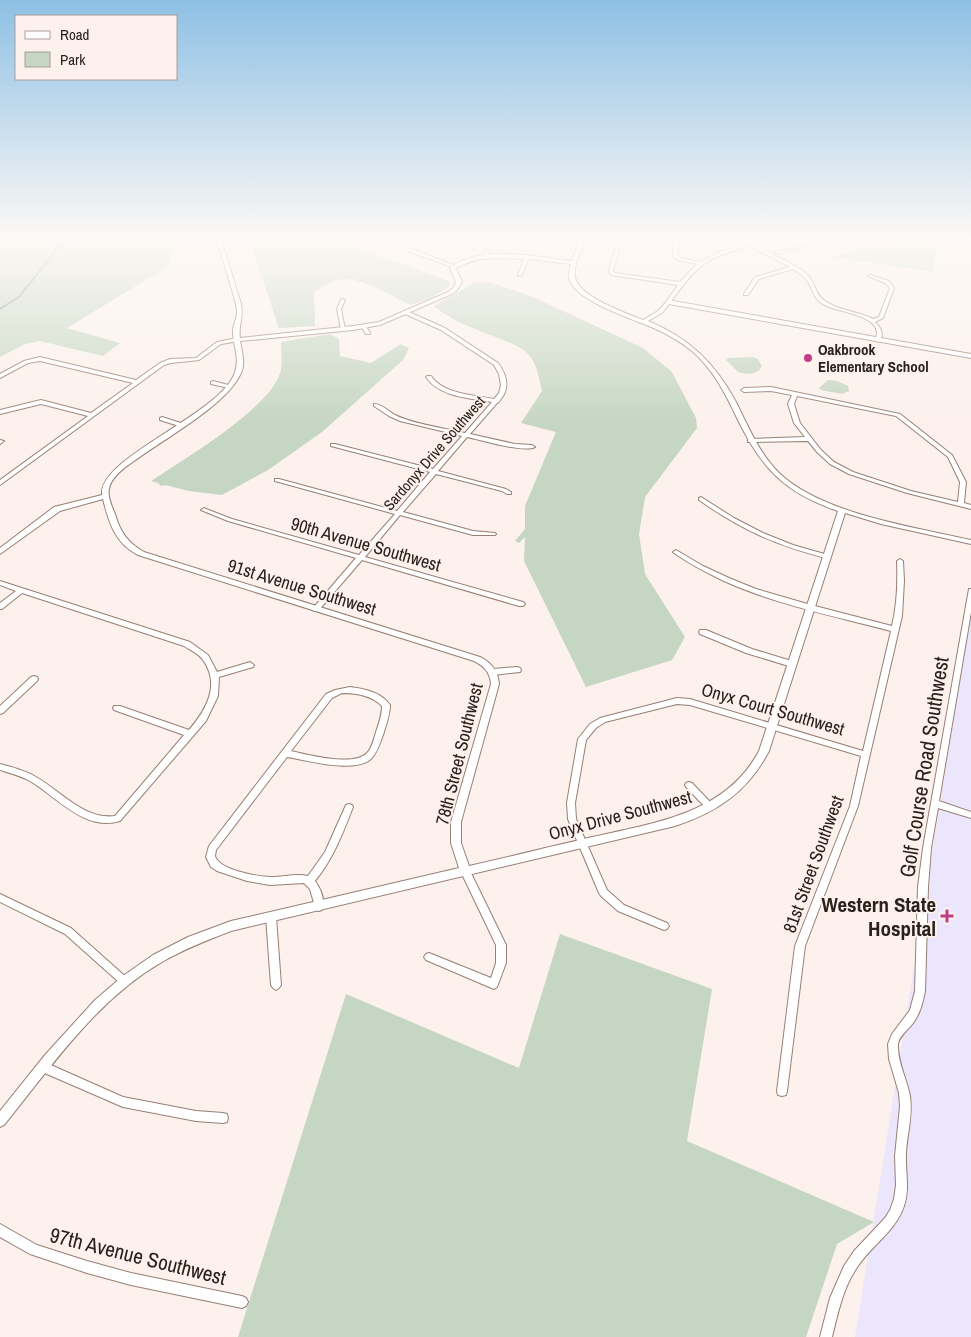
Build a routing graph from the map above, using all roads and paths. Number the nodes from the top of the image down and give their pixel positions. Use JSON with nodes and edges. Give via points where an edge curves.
{"nodes":[{"id":1,"x":236,"y":301,"type":"edge"},
{"id":2,"x":342,"y":301,"type":"edge"},
{"id":3,"x":430,"y":301,"type":"edge"},
{"id":4,"x":601,"y":301,"type":"edge"},
{"id":5,"x":820,"y":301,"type":"edge"},
{"id":6,"x":887,"y":301,"type":"edge"},
{"id":7,"x":668,"y":302,"type":"joint"},
{"id":8,"x":407,"y":313,"type":"junction"},
{"id":9,"x":645,"y":321,"type":"junction"},
{"id":10,"x":873,"y":321,"type":"junction"},
{"id":11,"x":363,"y":326,"type":"junction"},
{"id":12,"x":343,"y":329,"type":"junction"},
{"id":13,"x":368,"y":333,"type":"dead end"},
{"id":14,"x":237,"y":340,"type":"junction"},
{"id":15,"x":878,"y":340,"type":"junction"},
{"id":16,"x":971,"y":356,"type":"edge"},
{"id":17,"x":0,"y":376,"type":"edge"},
{"id":18,"x":429,"y":377,"type":"dead end"},
{"id":19,"x":137,"y":382,"type":"junction"},
{"id":20,"x":213,"y":383,"type":"dead end"},
{"id":21,"x":229,"y":386,"type":"junction"},
{"id":22,"x":744,"y":390,"type":"dead end"},
{"id":23,"x":795,"y":394,"type":"junction"},
{"id":24,"x":496,"y":401,"type":"junction"},
{"id":25,"x":376,"y":405,"type":"dead end"},
{"id":26,"x":0,"y":412,"type":"edge"},
{"id":27,"x":92,"y":415,"type":"junction"},
{"id":28,"x":162,"y":419,"type":"dead end"},
{"id":29,"x":182,"y":425,"type":"junction"},
{"id":30,"x":467,"y":435,"type":"junction"},
{"id":31,"x":806,"y":437,"type":"junction"},
{"id":32,"x":749,"y":439,"type":"junction"},
{"id":33,"x":333,"y":445,"type":"dead end"},
{"id":34,"x":532,"y":447,"type":"dead end"},
{"id":35,"x":433,"y":472,"type":"junction"},
{"id":36,"x":277,"y":480,"type":"dead end"},
{"id":37,"x":0,"y":483,"type":"edge"},
{"id":38,"x":509,"y":493,"type":"dead end"},
{"id":39,"x":106,"y":496,"type":"junction"},
{"id":40,"x":701,"y":499,"type":"dead end"},
{"id":41,"x":961,"y":504,"type":"junction"},
{"id":42,"x":971,"y":507,"type":"edge"},
{"id":43,"x":204,"y":510,"type":"dead end"},
{"id":44,"x":842,"y":510,"type":"junction"},
{"id":45,"x":398,"y":512,"type":"junction"},
{"id":46,"x":493,"y":534,"type":"dead end"},
{"id":47,"x":971,"y":542,"type":"edge"},
{"id":48,"x":0,"y":552,"type":"edge"},
{"id":49,"x":676,"y":552,"type":"dead end"},
{"id":50,"x":826,"y":556,"type":"junction"},
{"id":51,"x":360,"y":558,"type":"junction"},
{"id":52,"x":900,"y":561,"type":"dead end"},
{"id":53,"x":0,"y":583,"type":"edge"},
{"id":54,"x":21,"y":590,"type":"junction"},
{"id":55,"x":971,"y":591,"type":"edge"},
{"id":56,"x":521,"y":604,"type":"dead end"},
{"id":57,"x":810,"y":606,"type":"junction"},
{"id":58,"x":0,"y":607,"type":"edge"},
{"id":59,"x":316,"y":609,"type":"junction"},
{"id":60,"x":894,"y":629,"type":"junction"},
{"id":61,"x":702,"y":632,"type":"dead end"},
{"id":62,"x":250,"y":664,"type":"dead end"},
{"id":63,"x":792,"y":664,"type":"junction"},
{"id":64,"x":517,"y":670,"type":"dead end"},
{"id":65,"x":493,"y":672,"type":"junction"},
{"id":66,"x":215,"y":675,"type":"junction"},
{"id":67,"x":34,"y":679,"type":"dead end"},
{"id":68,"x":117,"y":708,"type":"dead end"},
{"id":69,"x":0,"y":711,"type":"edge"},
{"id":70,"x":772,"y":726,"type":"junction"},
{"id":71,"x":190,"y":734,"type":"junction"},
{"id":72,"x":285,"y":753,"type":"junction"},
{"id":73,"x":864,"y":754,"type":"junction"},
{"id":74,"x":0,"y":767,"type":"edge"},
{"id":75,"x":689,"y":784,"type":"dead end"},
{"id":76,"x":934,"y":803,"type":"junction"},
{"id":77,"x":349,"y":807,"type":"dead end"},
{"id":78,"x":710,"y":807,"type":"junction"},
{"id":79,"x":971,"y":815,"type":"edge"},
{"id":80,"x":583,"y":844,"type":"junction"},
{"id":81,"x":466,"y":872,"type":"junction"},
{"id":82,"x":310,"y":880,"type":"junction"},
{"id":83,"x":0,"y":898,"type":"edge"},
{"id":84,"x":319,"y":907,"type":"junction"},
{"id":85,"x":271,"y":917,"type":"junction"},
{"id":86,"x":664,"y":926,"type":"dead end"},
{"id":87,"x":429,"y":957,"type":"dead end"},
{"id":88,"x":124,"y":981,"type":"junction"},
{"id":89,"x":276,"y":985,"type":"dead end"},
{"id":90,"x":44,"y":1067,"type":"junction"},
{"id":91,"x":782,"y":1091,"type":"dead end"},
{"id":92,"x":223,"y":1118,"type":"dead end"},
{"id":93,"x":0,"y":1121,"type":"edge"},
{"id":94,"x":0,"y":1230,"type":"edge"},
{"id":95,"x":242,"y":1302,"type":"dead end"},
{"id":96,"x":826,"y":1337,"type":"edge"}],
"edges":[{"from":1,"to":14,"type":"street","via":[[240,314]]},
{"from":2,"to":12,"type":"street","via":[[339,309]]},
{"from":3,"to":8,"type":"street"},
{"from":4,"to":9,"type":"street"},
{"from":5,"to":10,"type":"street"},
{"from":6,"to":10,"type":"street","via":[[881,318]]},
{"from":7,"to":9,"type":"street","via":[[660,312]]},
{"from":7,"to":15,"type":"street"},
{"from":8,"to":11,"type":"street"},
{"from":8,"to":24,"type":"street","name":"Sardonyx Drive Southwest","via":[[443,329],[496,364],[503,381],[502,393]]},
{"from":9,"to":32,"type":"street","via":[[675,336],[707,362],[724,385]]},
{"from":10,"to":15,"type":"street","via":[[880,329]]},
{"from":11,"to":12,"type":"street"},
{"from":11,"to":13,"type":"street"},
{"from":12,"to":14,"type":"street"},
{"from":14,"to":19,"type":"street","via":[[219,343],[197,359],[164,363]]},
{"from":14,"to":21,"type":"street","via":[[239,370]]},
{"from":15,"to":16,"type":"street"},
{"from":17,"to":19,"type":"street","via":[[35,360],[43,360]]},
{"from":18,"to":24,"type":"street","via":[[442,389]]},
{"from":19,"to":27,"type":"street"},
{"from":20,"to":21,"type":"street"},
{"from":21,"to":29,"type":"street"},
{"from":22,"to":23,"type":"street","via":[[771,389]]},
{"from":23,"to":31,"type":"street","via":[[792,411]]},
{"from":23,"to":41,"type":"street","via":[[898,416],[950,456],[964,482]]},
{"from":24,"to":30,"type":"street","name":"Sardonyx Drive Southwest"},
{"from":25,"to":30,"type":"street","via":[[398,418]]},
{"from":26,"to":27,"type":"street","via":[[38,402]]},
{"from":27,"to":37,"type":"street"},
{"from":28,"to":29,"type":"street"},
{"from":29,"to":39,"type":"street","via":[[120,468],[108,481]]},
{"from":30,"to":34,"type":"street"},
{"from":30,"to":35,"type":"street","name":"Sardonyx Drive Southwest"},
{"from":31,"to":32,"type":"street"},
{"from":31,"to":41,"type":"street","via":[[832,463],[851,473],[909,492]]},
{"from":32,"to":44,"type":"street","via":[[768,467],[783,480]]},
{"from":33,"to":35,"type":"street"},
{"from":35,"to":38,"type":"street"},
{"from":35,"to":45,"type":"street","name":"Sardonyx Drive Southwest"},
{"from":36,"to":45,"type":"street"},
{"from":39,"to":48,"type":"street","via":[[57,509]]},
{"from":39,"to":59,"type":"street","name":"91st Avenue Southwest","via":[[121,540],[138,552]]},
{"from":40,"to":50,"type":"street","via":[[760,536]]},
{"from":41,"to":42,"type":"street"},
{"from":43,"to":51,"type":"street","name":"90th Avenue Southwest"},
{"from":44,"to":47,"type":"street"},
{"from":44,"to":50,"type":"street","name":"Onyx Drive Southwest"},
{"from":45,"to":46,"type":"street","via":[[473,533]]},
{"from":45,"to":51,"type":"street","name":"Sardonyx Drive Southwest"},
{"from":49,"to":57,"type":"street","via":[[724,580]]},
{"from":50,"to":57,"type":"street","name":"Onyx Drive Southwest"},
{"from":51,"to":56,"type":"street","name":"90th Avenue Southwest"},
{"from":51,"to":59,"type":"street","name":"Sardonyx Drive Southwest"},
{"from":52,"to":60,"type":"street","name":"81st Street Southwest","via":[[901,595]]},
{"from":53,"to":54,"type":"street"},
{"from":54,"to":58,"type":"street"},
{"from":54,"to":66,"type":"street","via":[[188,644],[205,657]]},
{"from":55,"to":76,"type":"street","name":"Golf Course Road Southwest"},
{"from":57,"to":60,"type":"street"},
{"from":57,"to":63,"type":"street","name":"Onyx Drive Southwest"},
{"from":59,"to":65,"type":"street","name":"91st Avenue Southwest","via":[[477,658]]},
{"from":60,"to":73,"type":"street","name":"81st Street Southwest"},
{"from":61,"to":63,"type":"street"},
{"from":62,"to":66,"type":"street"},
{"from":63,"to":70,"type":"street","name":"Onyx Drive Southwest"},
{"from":64,"to":65,"type":"street"},
{"from":65,"to":81,"type":"street","name":"78th Street Southwest","via":[[495,684],[456,822],[456,843]]},
{"from":66,"to":71,"type":"street","via":[[213,702]]},
{"from":67,"to":69,"type":"street"},
{"from":68,"to":71,"type":"street"},
{"from":70,"to":73,"type":"street","name":"Onyx Court Southwest"},
{"from":70,"to":78,"type":"street","name":"Onyx Drive Southwest","via":[[752,773]]},
{"from":70,"to":80,"type":"street","name":"Onyx Court Southwest","via":[[683,701],[598,723],[582,739],[571,803],[572,819]]},
{"from":71,"to":74,"type":"street","via":[[120,818],[114,820],[96,818],[30,778]]},
{"from":72,"to":72,"type":"street","via":[[332,693],[348,689],[384,702],[386,712],[370,755],[365,760],[352,764]]},
{"from":72,"to":82,"type":"street","via":[[210,854],[216,866],[248,878]]},
{"from":73,"to":91,"type":"street","name":"81st Street Southwest","via":[[848,825],[800,946]]},
{"from":75,"to":78,"type":"street"},
{"from":76,"to":79,"type":"street"},
{"from":76,"to":96,"type":"street","name":"Golf Course Road Southwest","via":[[923,887],[920,991],[914,1012],[893,1045],[906,1118],[901,1150],[901,1196],[887,1228],[865,1248],[843,1280]]},
{"from":77,"to":82,"type":"street","via":[[330,854]]},
{"from":78,"to":80,"type":"street","name":"Onyx Drive Southwest","via":[[675,822]]},
{"from":80,"to":81,"type":"street","name":"Onyx Drive Southwest"},
{"from":80,"to":86,"type":"street","name":"Onyx Court Southwest","via":[[600,885],[613,902],[629,913]]},
{"from":81,"to":84,"type":"street","name":"Onyx Drive Southwest"},
{"from":81,"to":87,"type":"street","name":"78th Street Southwest","via":[[501,945],[502,963],[494,984]]},
{"from":82,"to":84,"type":"street"},
{"from":83,"to":88,"type":"street","via":[[68,931]]},
{"from":84,"to":85,"type":"street","name":"Onyx Drive Southwest"},
{"from":85,"to":88,"type":"street","name":"Onyx Drive Southwest","via":[[224,928],[186,943]]},
{"from":85,"to":89,"type":"street"},
{"from":88,"to":90,"type":"street","name":"Onyx Drive Southwest","via":[[78,1025]]},
{"from":90,"to":92,"type":"street","via":[[123,1102]]},
{"from":90,"to":93,"type":"street","name":"Onyx Drive Southwest"},
{"from":94,"to":95,"type":"street","name":"97th Avenue Southwest","via":[[34,1250],[87,1267]]}]}
